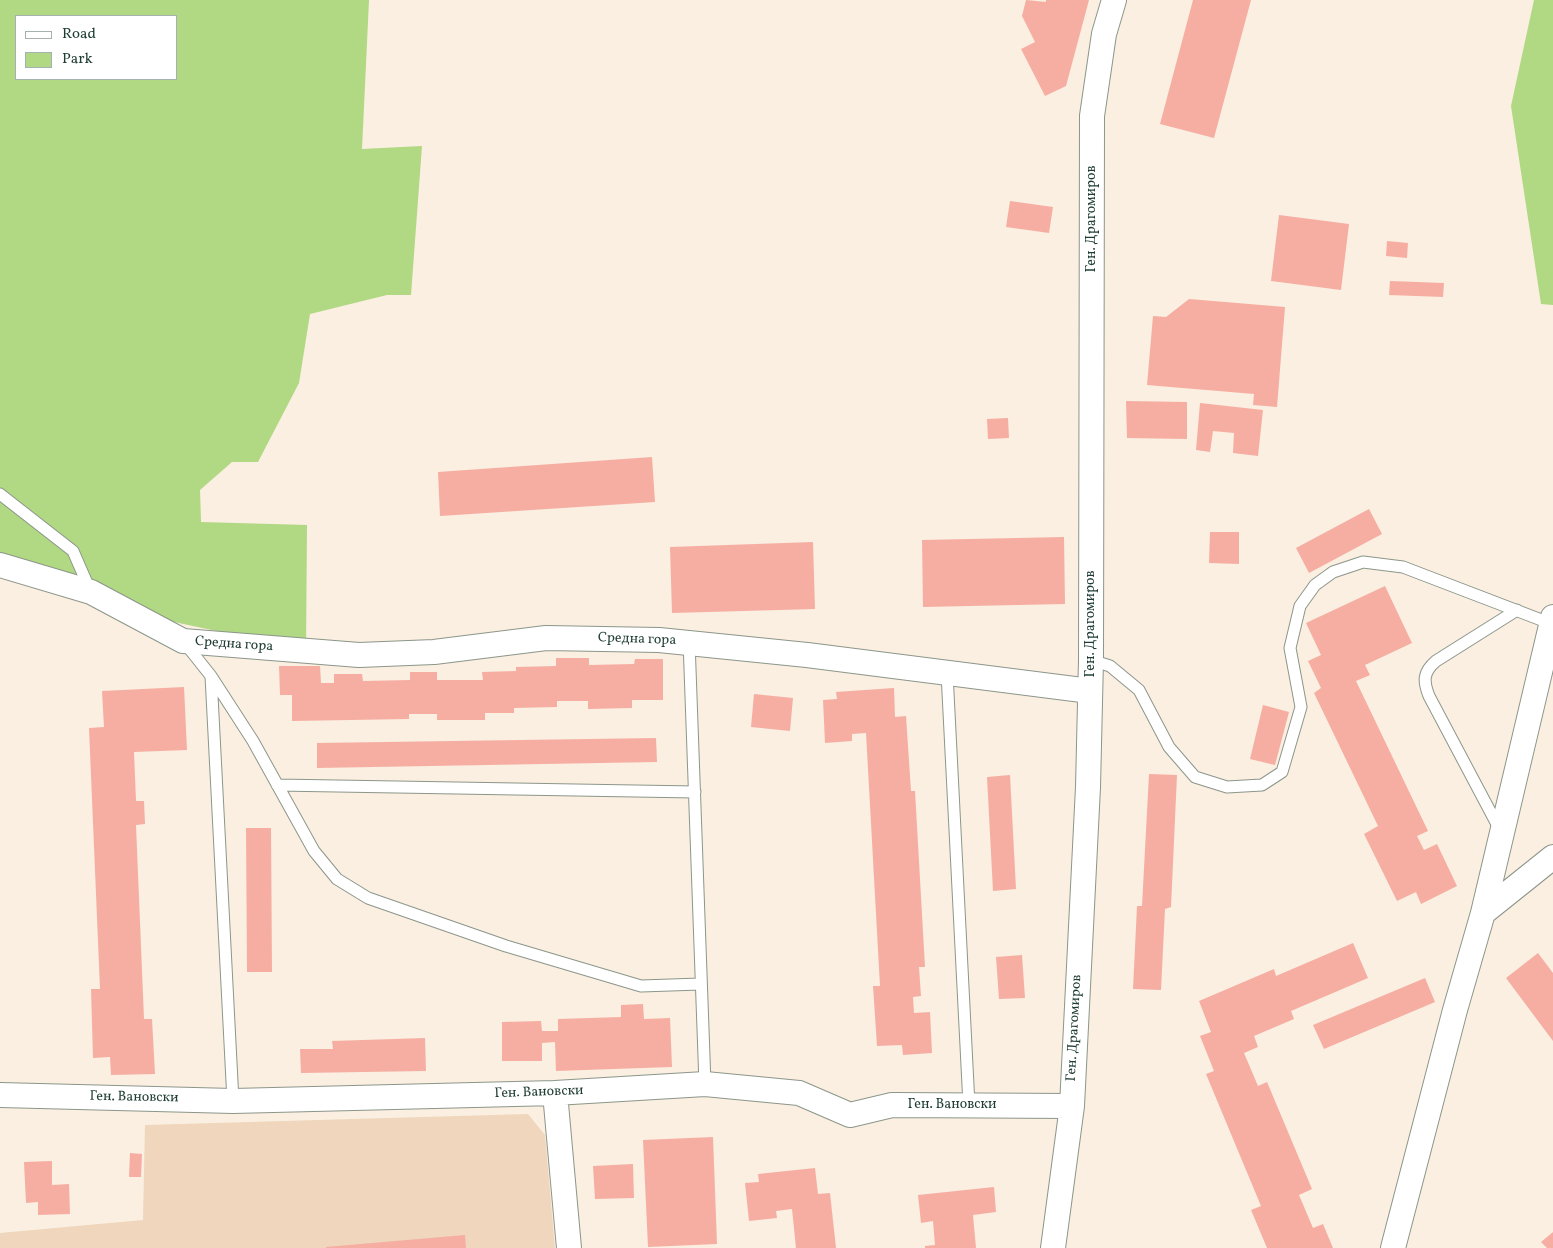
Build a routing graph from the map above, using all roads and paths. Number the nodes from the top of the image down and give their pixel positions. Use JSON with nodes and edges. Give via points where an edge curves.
{"nodes":[{"id":1,"x":1114,"y":0,"type":"edge"},
{"id":2,"x":0,"y":494,"type":"edge"},
{"id":3,"x":0,"y":565,"type":"edge"},
{"id":4,"x":91,"y":592,"type":"junction"},
{"id":5,"x":1517,"y":610,"type":"junction"},
{"id":6,"x":1552,"y":620,"type":"edge"},
{"id":7,"x":183,"y":641,"type":"junction"},
{"id":8,"x":689,"y":642,"type":"junction"},
{"id":9,"x":1091,"y":660,"type":"junction"},
{"id":10,"x":947,"y":673,"type":"junction"},
{"id":11,"x":211,"y":676,"type":"junction"},
{"id":12,"x":1090,"y":691,"type":"junction"},
{"id":13,"x":277,"y":785,"type":"junction"},
{"id":14,"x":694,"y":792,"type":"junction"},
{"id":15,"x":1502,"y":834,"type":"junction"},
{"id":16,"x":1553,"y":858,"type":"edge"},
{"id":17,"x":1483,"y":912,"type":"junction"},
{"id":18,"x":700,"y":984,"type":"junction"},
{"id":19,"x":705,"y":1084,"type":"junction"},
{"id":20,"x":555,"y":1093,"type":"junction"},
{"id":21,"x":0,"y":1095,"type":"edge"},
{"id":22,"x":233,"y":1101,"type":"junction"},
{"id":23,"x":969,"y":1105,"type":"junction"},
{"id":24,"x":1072,"y":1106,"type":"junction"},
{"id":25,"x":569,"y":1248,"type":"edge"},
{"id":26,"x":1053,"y":1248,"type":"edge"},
{"id":27,"x":1393,"y":1248,"type":"edge"}],
"edges":[{"from":1,"to":9,"type":"street","name":"Ген. Драгомиров","via":[[1104,34],[1092,116]]},
{"from":2,"to":4,"type":"lane","via":[[73,550]]},
{"from":3,"to":4,"type":"street"},
{"from":4,"to":7,"type":"street"},
{"from":5,"to":6,"type":"lane"},
{"from":5,"to":9,"type":"lane","via":[[1403,567],[1363,562],[1334,572],[1315,585],[1300,606],[1290,648],[1301,707],[1282,772],[1262,785],[1227,787],[1194,777],[1169,747],[1139,690],[1110,666]]},
{"from":5,"to":15,"type":"lane","via":[[1436,660],[1426,669],[1424,682]]},
{"from":6,"to":15,"type":"street"},
{"from":7,"to":8,"type":"street","name":"Средна гора","via":[[359,656],[434,652],[546,638]]},
{"from":7,"to":11,"type":"lane"},
{"from":8,"to":10,"type":"street","name":"Средна гора"},
{"from":8,"to":14,"type":"lane"},
{"from":9,"to":12,"type":"street","name":"Ген. Драгомиров"},
{"from":10,"to":12,"type":"street","name":"Средна гора"},
{"from":10,"to":23,"type":"lane"},
{"from":11,"to":13,"type":"lane"},
{"from":11,"to":22,"type":"lane"},
{"from":12,"to":24,"type":"street","name":"Ген. Драгомиров"},
{"from":13,"to":14,"type":"lane"},
{"from":13,"to":18,"type":"lane","via":[[314,850],[337,879],[368,898],[506,946],[641,986]]},
{"from":14,"to":18,"type":"lane"},
{"from":15,"to":17,"type":"street"},
{"from":16,"to":17,"type":"street"},
{"from":17,"to":27,"type":"street"},
{"from":18,"to":19,"type":"lane"},
{"from":19,"to":20,"type":"street","name":"Ген. Вановски"},
{"from":19,"to":23,"type":"street","name":"Ген. Вановски","via":[[799,1093],[850,1115],[892,1105]]},
{"from":20,"to":22,"type":"street","name":"Ген. Вановски"},
{"from":20,"to":25,"type":"street"},
{"from":21,"to":22,"type":"street","name":"Ген. Вановски"},
{"from":23,"to":24,"type":"street","name":"Ген. Вановски"},
{"from":24,"to":26,"type":"street","name":"Ген. Драгомиров"}]}
